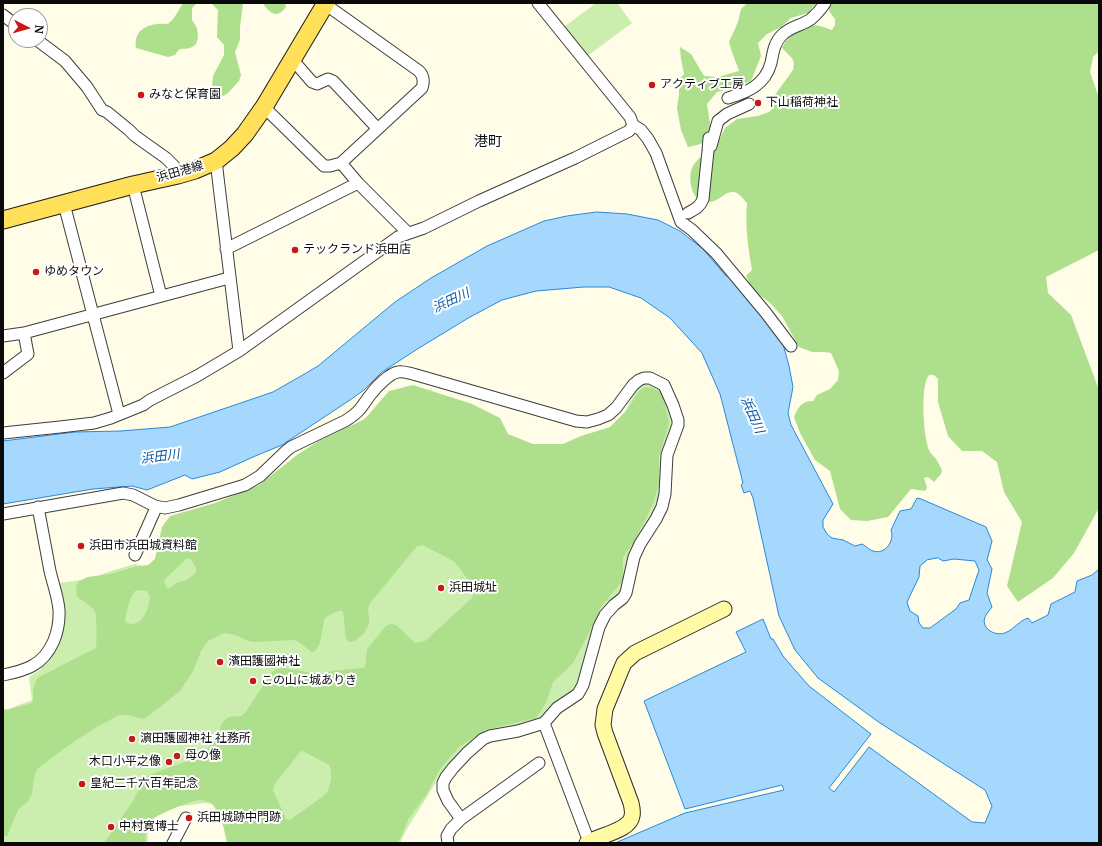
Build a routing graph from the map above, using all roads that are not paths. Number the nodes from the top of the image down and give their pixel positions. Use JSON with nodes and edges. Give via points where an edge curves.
{"nodes":[{"id":1,"x":538,"y":3,"type":"edge"},
{"id":2,"x":825,"y":3,"type":"edge"},
{"id":3,"x":325,"y":4,"type":"edge"},
{"id":4,"x":47,"y":48,"type":"edge"},
{"id":5,"x":292,"y":59,"type":"junction"},
{"id":6,"x":728,"y":98,"type":"dead end"},
{"id":7,"x":749,"y":104,"type":"dead end"},
{"id":8,"x":264,"y":107,"type":"junction"},
{"id":9,"x":632,"y":125,"type":"junction"},
{"id":10,"x":378,"y":129,"type":"junction"},
{"id":11,"x":709,"y":138,"type":"dead end"},
{"id":12,"x":708,"y":151,"type":"junction"},
{"id":13,"x":216,"y":161,"type":"junction"},
{"id":14,"x":341,"y":163,"type":"junction"},
{"id":15,"x":178,"y":175,"type":"junction"},
{"id":16,"x":358,"y":183,"type":"junction"},
{"id":17,"x":133,"y":185,"type":"junction"},
{"id":18,"x":64,"y":204,"type":"junction"},
{"id":19,"x":688,"y":213,"type":"dead end"},
{"id":20,"x":3,"y":220,"type":"edge"},
{"id":21,"x":408,"y":234,"type":"junction"},
{"id":22,"x":226,"y":249,"type":"junction"},
{"id":23,"x":229,"y":278,"type":"junction"},
{"id":24,"x":161,"y":296,"type":"junction"},
{"id":25,"x":92,"y":314,"type":"junction"},
{"id":26,"x":24,"y":333,"type":"junction"},
{"id":27,"x":3,"y":336,"type":"edge"},
{"id":28,"x":791,"y":346,"type":"dead end"},
{"id":29,"x":239,"y":351,"type":"junction"},
{"id":30,"x":3,"y":374,"type":"edge"},
{"id":31,"x":119,"y":414,"type":"junction"},
{"id":32,"x":3,"y":433,"type":"edge"},
{"id":33,"x":155,"y":506,"type":"junction"},
{"id":34,"x":38,"y":507,"type":"junction"},
{"id":35,"x":3,"y":514,"type":"edge"},
{"id":36,"x":134,"y":555,"type":"dead end"},
{"id":37,"x":724,"y":609,"type":"dead end"},
{"id":38,"x":3,"y":675,"type":"edge"},
{"id":39,"x":544,"y":723,"type":"junction"},
{"id":40,"x":539,"y":763,"type":"dead end"},
{"id":41,"x":186,"y":818,"type":"dead end"},
{"id":42,"x":461,"y":819,"type":"junction"},
{"id":43,"x":588,"y":842,"type":"edge"},
{"id":44,"x":173,"y":843,"type":"edge"},
{"id":45,"x":448,"y":843,"type":"edge"}],
"edges":[{"from":1,"to":9,"type":"street","via":[[630,117]]},
{"from":2,"to":6,"type":"street","via":[[810,20],[792,27],[781,36],[774,49],[768,73],[762,80],[746,92]]},
{"from":3,"to":5,"type":"main road","name":"浜田港線"},
{"from":3,"to":10,"type":"street","via":[[422,74],[422,88]]},
{"from":4,"to":15,"type":"street","via":[[64,61],[87,87],[102,110],[166,158]]},
{"from":5,"to":8,"type":"main road","name":"浜田港線"},
{"from":5,"to":10,"type":"street","via":[[312,82],[317,84],[328,79],[333,81]]},
{"from":7,"to":12,"type":"street","via":[[718,121]]},
{"from":8,"to":13,"type":"main road","name":"浜田港線","via":[[245,134]]},
{"from":8,"to":14,"type":"street","via":[[324,166]]},
{"from":9,"to":21,"type":"street","via":[[623,135],[582,155]]},
{"from":9,"to":28,"type":"street","via":[[641,130],[656,153],[681,222],[716,253]]},
{"from":10,"to":14,"type":"street"},
{"from":11,"to":12,"type":"street"},
{"from":12,"to":19,"type":"street","via":[[703,200],[697,208]]},
{"from":13,"to":15,"type":"main road","name":"浜田港線"},
{"from":13,"to":22,"type":"street"},
{"from":14,"to":16,"type":"street"},
{"from":15,"to":17,"type":"main road","name":"浜田港線"},
{"from":16,"to":21,"type":"street"},
{"from":16,"to":22,"type":"street"},
{"from":17,"to":18,"type":"main road","name":"浜田港線"},
{"from":17,"to":24,"type":"street"},
{"from":18,"to":20,"type":"main road","name":"浜田港線"},
{"from":18,"to":25,"type":"street"},
{"from":21,"to":29,"type":"street","via":[[398,237]]},
{"from":22,"to":23,"type":"street"},
{"from":23,"to":24,"type":"street"},
{"from":23,"to":29,"type":"street"},
{"from":24,"to":25,"type":"street"},
{"from":25,"to":26,"type":"street"},
{"from":25,"to":31,"type":"street"},
{"from":26,"to":27,"type":"street"},
{"from":26,"to":30,"type":"street","via":[[28,354]]},
{"from":29,"to":31,"type":"street","via":[[197,376]]},
{"from":31,"to":32,"type":"street","via":[[94,423]]},
{"from":33,"to":34,"type":"street","via":[[123,493]]},
{"from":33,"to":36,"type":"street"},
{"from":33,"to":39,"type":"street","via":[[174,506],[234,489],[252,481],[292,447],[352,416],[382,382],[397,372],[413,374],[587,422],[608,415],[639,380],[650,378],[657,381],[664,385],[678,420],[667,455],[662,507],[634,557],[626,593],[599,627],[583,685],[578,694],[557,708]]},
{"from":34,"to":35,"type":"street"},
{"from":34,"to":38,"type":"street","via":[[59,609],[56,632],[49,650],[37,664]]},
{"from":37,"to":43,"type":"street","via":[[635,653],[624,663],[605,709],[603,725],[631,803],[632,816],[621,828]]},
{"from":39,"to":42,"type":"street","via":[[483,739],[453,768],[443,783],[443,790]]},
{"from":39,"to":43,"type":"street"},
{"from":40,"to":42,"type":"street"},
{"from":41,"to":44,"type":"street"},
{"from":42,"to":45,"type":"street","via":[[447,836]]}]}
